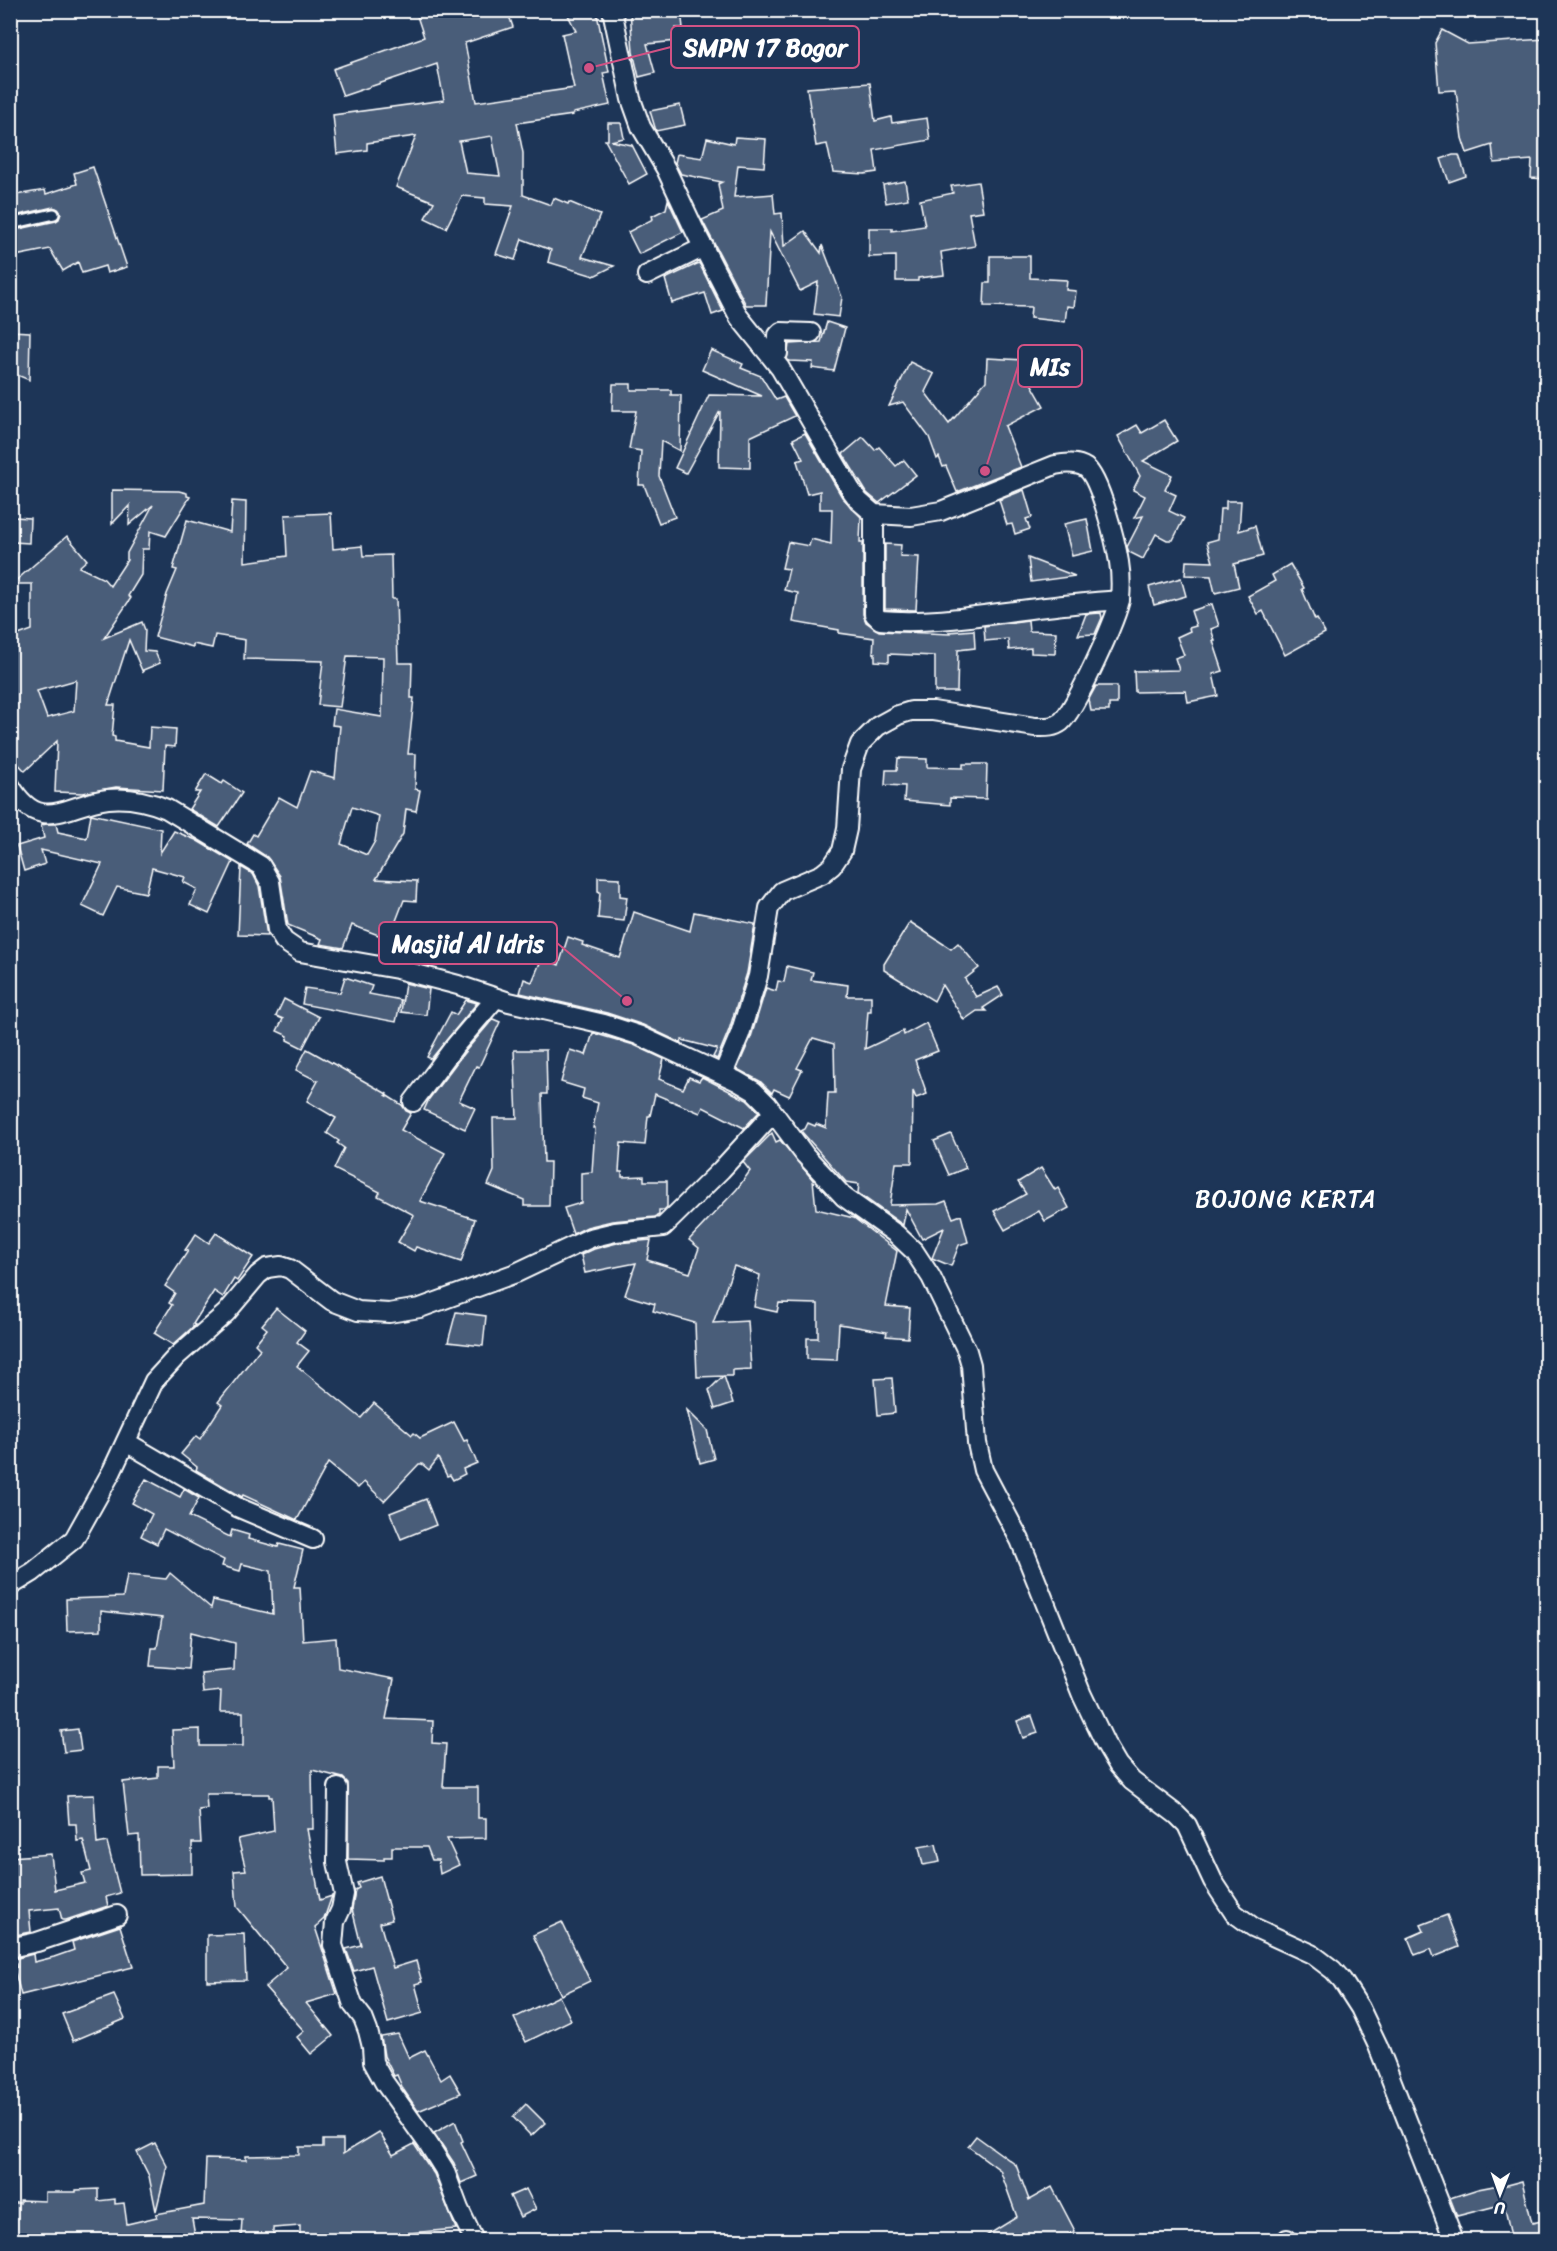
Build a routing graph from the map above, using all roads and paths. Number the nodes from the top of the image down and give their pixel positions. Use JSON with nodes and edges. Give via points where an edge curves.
{"nodes":[{"id":1,"x":612,"y":10,"type":"edge"},
{"id":2,"x":54,"y":214,"type":"dead end"},
{"id":3,"x":10,"y":224,"type":"edge"},
{"id":4,"x":704,"y":247,"type":"junction"},
{"id":5,"x":647,"y":275,"type":"dead end"},
{"id":6,"x":811,"y":333,"type":"dead end"},
{"id":7,"x":773,"y":357,"type":"junction"},
{"id":8,"x":874,"y":514,"type":"junction"},
{"id":9,"x":1120,"y":600,"type":"junction"},
{"id":10,"x":10,"y":785,"type":"edge"},
{"id":11,"x":496,"y":998,"type":"junction"},
{"id":12,"x":723,"y":1074,"type":"junction"},
{"id":13,"x":413,"y":1102,"type":"dead end"},
{"id":14,"x":773,"y":1113,"type":"junction"},
{"id":15,"x":126,"y":1442,"type":"junction"},
{"id":16,"x":312,"y":1539,"type":"dead end"},
{"id":17,"x":10,"y":1586,"type":"edge"},
{"id":18,"x":338,"y":1788,"type":"dead end"},
{"id":19,"x":117,"y":1915,"type":"dead end"},
{"id":20,"x":10,"y":1948,"type":"edge"},
{"id":21,"x":474,"y":2241,"type":"edge"},
{"id":22,"x":1454,"y":2241,"type":"edge"}],
"edges":[{"from":1,"to":4,"type":"street","via":[[636,117]]},
{"from":2,"to":3,"type":"lane"},
{"from":4,"to":5,"type":"street"},
{"from":4,"to":7,"type":"street","via":[[739,317]]},
{"from":6,"to":7,"type":"street","via":[[781,332],[778,353]]},
{"from":7,"to":8,"type":"street","via":[[851,490]]},
{"from":8,"to":9,"type":"street","via":[[874,614],[880,620],[951,620]]},
{"from":8,"to":9,"type":"street","via":[[911,516],[941,511],[1055,465],[1085,467],[1107,515],[1119,563]]},
{"from":9,"to":12,"type":"street","via":[[1077,700],[1061,722],[1051,727],[1035,727],[911,711],[878,726],[860,744],[851,769],[842,851],[822,874],[782,891],[769,908],[758,976]]},
{"from":10,"to":11,"type":"street","via":[[24,805],[42,812],[64,812],[107,800],[139,800],[158,805],[261,866],[269,879],[277,930],[294,949],[397,969]]},
{"from":11,"to":12,"type":"street","via":[[623,1030]]},
{"from":11,"to":13,"type":"street"},
{"from":12,"to":14,"type":"street","via":[[754,1091]]},
{"from":14,"to":15,"type":"street","via":[[663,1227],[590,1238],[516,1273],[420,1308],[389,1313],[358,1311],[332,1301],[290,1269],[267,1268],[154,1381]]},
{"from":14,"to":22,"type":"street","via":[[838,1192],[902,1239],[926,1268],[968,1351],[983,1470],[1020,1540],[1105,1743],[1132,1781],[1187,1825],[1213,1881],[1234,1913],[1253,1927],[1312,1954],[1342,1980],[1378,2046]]},
{"from":15,"to":16,"type":"street","via":[[237,1507]]},
{"from":15,"to":17,"type":"street","via":[[74,1539]]},
{"from":18,"to":21,"type":"street","via":[[336,1862],[344,1894],[334,1922],[333,1945],[353,2005],[368,2031],[373,2062],[444,2169]]},
{"from":19,"to":20,"type":"street"}]}
